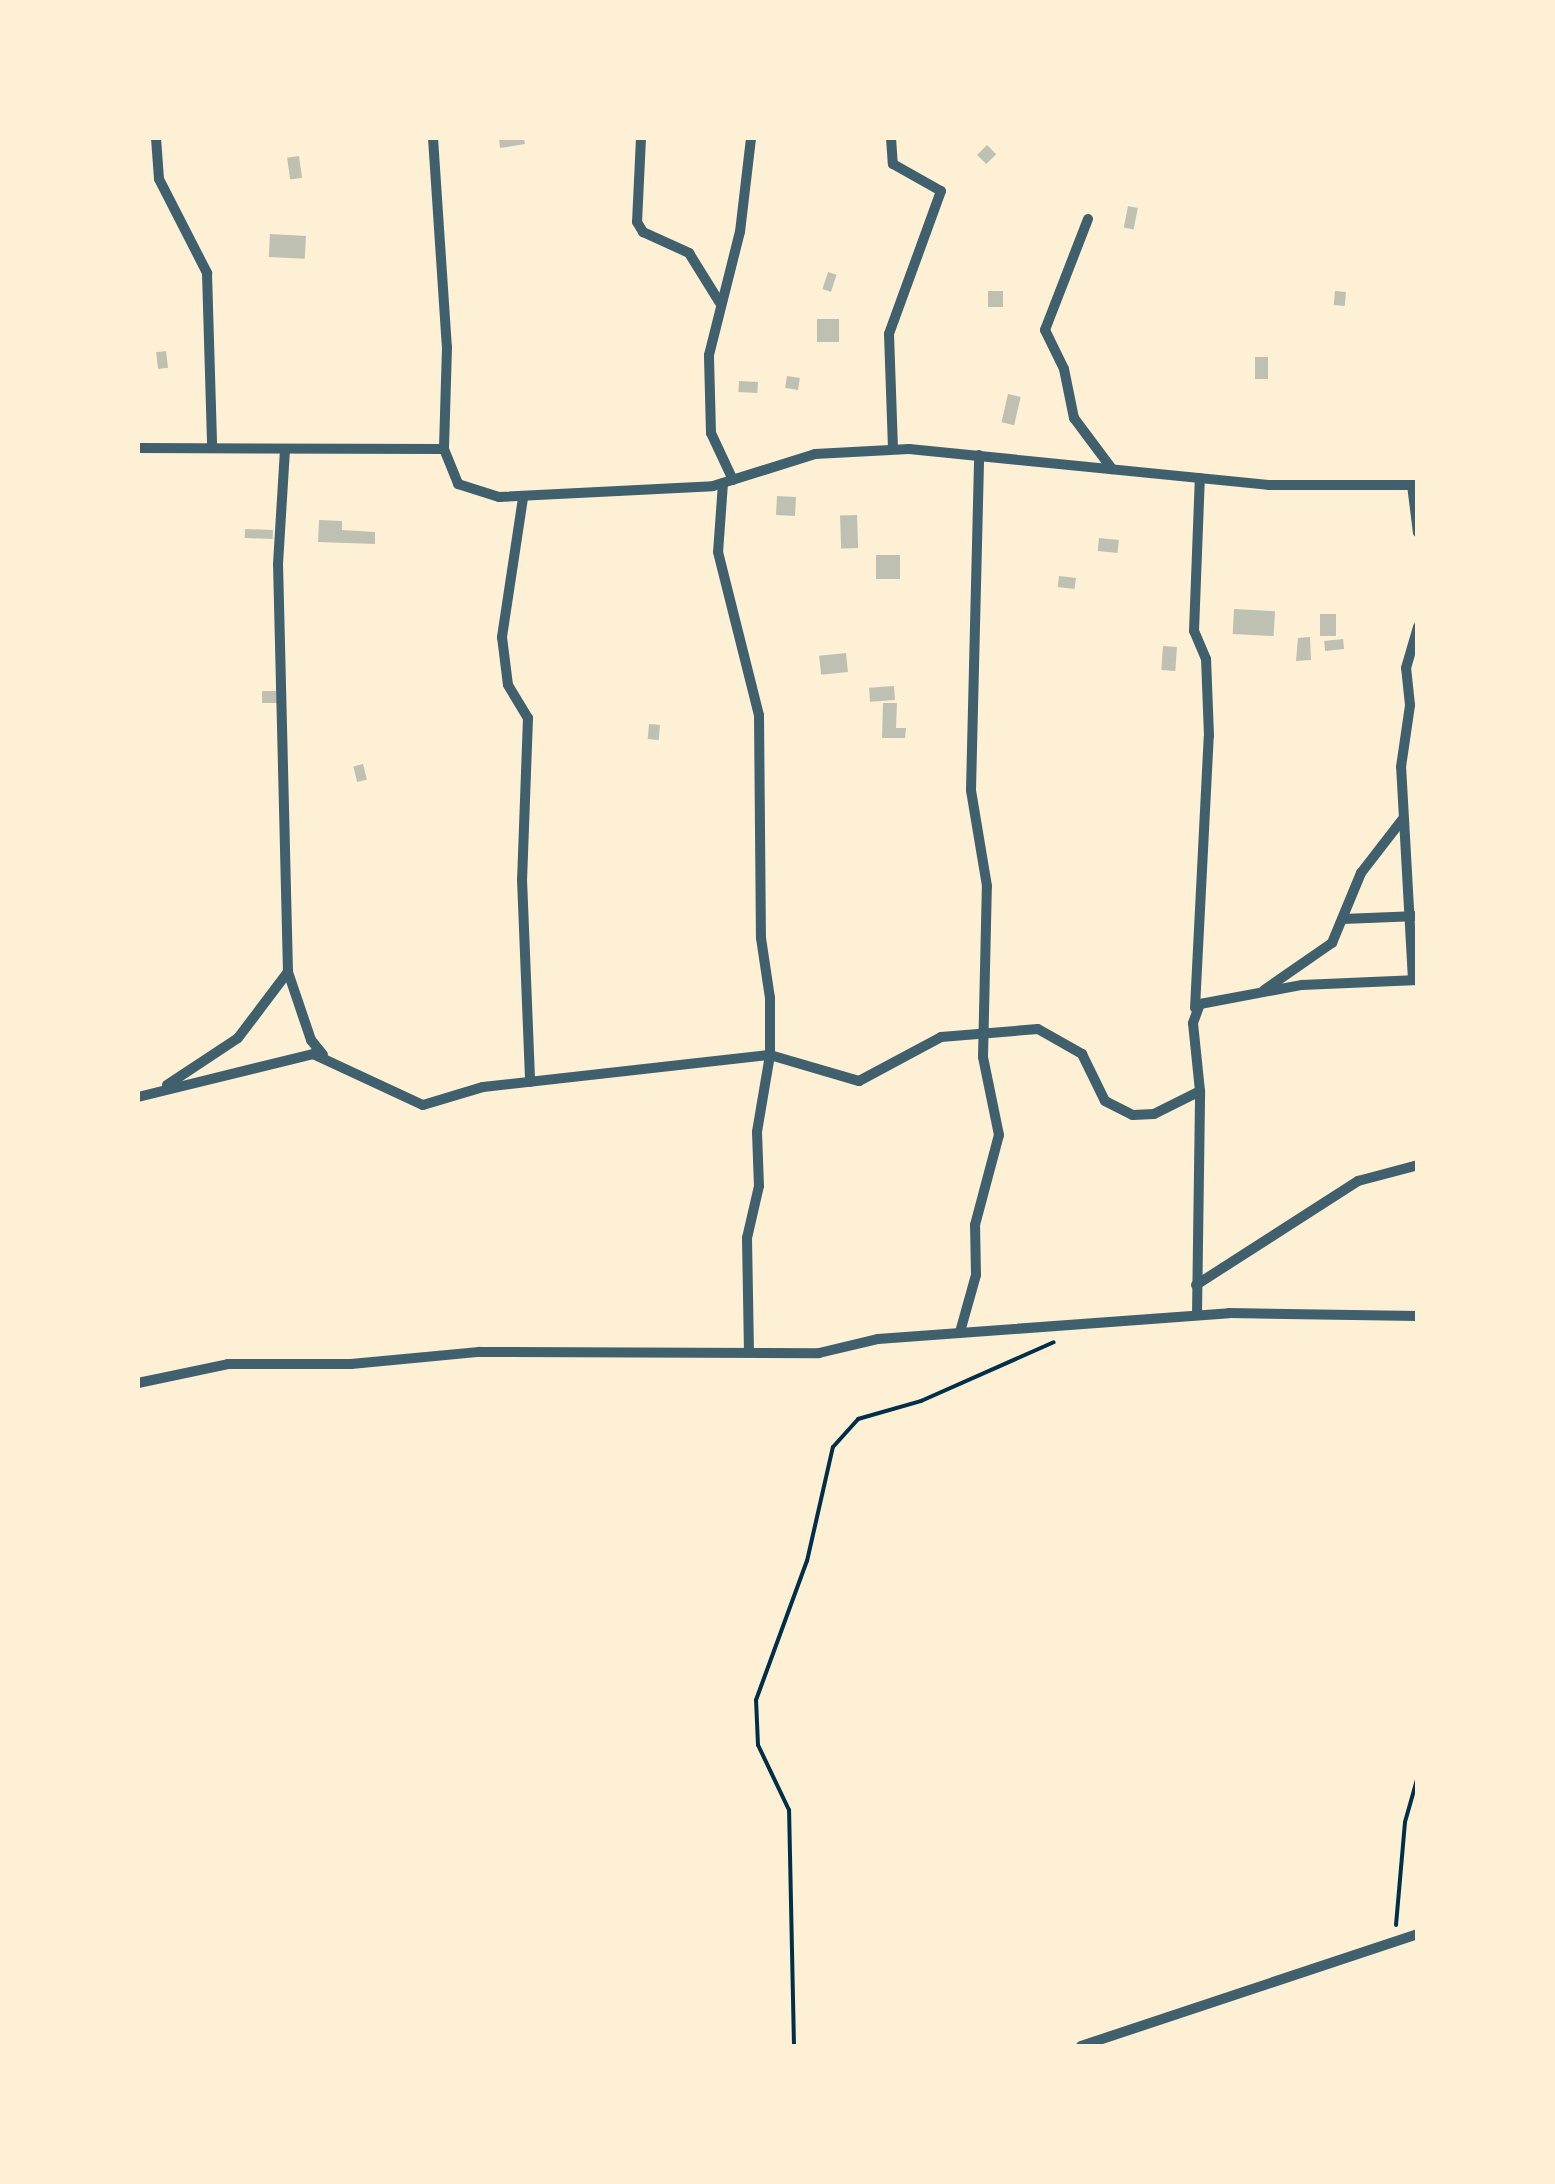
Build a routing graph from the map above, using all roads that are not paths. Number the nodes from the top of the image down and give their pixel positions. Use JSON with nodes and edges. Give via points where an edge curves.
{"nodes":[{"id":1,"x":156,"y":138,"type":"edge"},
{"id":2,"x":434,"y":138,"type":"edge"},
{"id":3,"x":640,"y":138,"type":"edge"},
{"id":4,"x":751,"y":138,"type":"edge"},
{"id":5,"x":891,"y":138,"type":"edge"},
{"id":6,"x":1088,"y":219,"type":"dead end"},
{"id":7,"x":720,"y":303,"type":"junction"},
{"id":8,"x":212,"y":446,"type":"junction"},
{"id":9,"x":138,"y":448,"type":"edge"},
{"id":10,"x":444,"y":449,"type":"junction"},
{"id":11,"x":285,"y":450,"type":"junction"},
{"id":12,"x":892,"y":450,"type":"junction"},
{"id":13,"x":980,"y":456,"type":"junction"},
{"id":14,"x":1112,"y":469,"type":"junction"},
{"id":15,"x":1200,"y":478,"type":"junction"},
{"id":16,"x":728,"y":481,"type":"junction"},
{"id":17,"x":1415,"y":485,"type":"edge"},
{"id":18,"x":523,"y":498,"type":"junction"},
{"id":19,"x":1418,"y":533,"type":"edge"},
{"id":20,"x":1418,"y":627,"type":"edge"},
{"id":21,"x":1402,"y":820,"type":"junction"},
{"id":22,"x":1412,"y":916,"type":"edge"},
{"id":23,"x":1343,"y":920,"type":"junction"},
{"id":24,"x":288,"y":972,"type":"junction"},
{"id":25,"x":1416,"y":980,"type":"edge"},
{"id":26,"x":1254,"y":996,"type":"junction"},
{"id":27,"x":1194,"y":1008,"type":"junction"},
{"id":28,"x":986,"y":1034,"type":"junction"},
{"id":29,"x":770,"y":1055,"type":"junction"},
{"id":30,"x":323,"y":1056,"type":"junction"},
{"id":31,"x":530,"y":1082,"type":"junction"},
{"id":32,"x":158,"y":1091,"type":"junction"},
{"id":33,"x":1200,"y":1091,"type":"junction"},
{"id":34,"x":138,"y":1097,"type":"edge"},
{"id":35,"x":1418,"y":1164,"type":"edge"},
{"id":36,"x":1196,"y":1285,"type":"junction"},
{"id":37,"x":1197,"y":1316,"type":"junction"},
{"id":38,"x":1418,"y":1316,"type":"edge"},
{"id":39,"x":960,"y":1332,"type":"junction"},
{"id":40,"x":749,"y":1352,"type":"junction"},
{"id":41,"x":138,"y":1384,"type":"edge"},
{"id":42,"x":1418,"y":1934,"type":"edge"},
{"id":43,"x":1081,"y":2046,"type":"edge"}],
"edges":[{"from":1,"to":8,"type":"street","via":[[166,198],[207,273]]},
{"from":2,"to":10,"type":"street","via":[[447,347]]},
{"from":3,"to":7,"type":"street","via":[[637,222],[643,232],[689,253]]},
{"from":4,"to":7,"type":"street","via":[[740,232]]},
{"from":5,"to":12,"type":"street","via":[[894,164],[941,191],[915,249],[890,334]]},
{"from":6,"to":14,"type":"street","via":[[1045,330],[1064,370],[1074,418]]},
{"from":7,"to":16,"type":"street","via":[[709,355],[708,415]]},
{"from":8,"to":9,"type":"street"},
{"from":8,"to":11,"type":"street"},
{"from":10,"to":11,"type":"street"},
{"from":10,"to":18,"type":"street","via":[[458,484]]},
{"from":11,"to":24,"type":"street","via":[[278,564]]},
{"from":12,"to":13,"type":"street"},
{"from":12,"to":16,"type":"street","via":[[815,454]]},
{"from":13,"to":14,"type":"street"},
{"from":13,"to":28,"type":"street","via":[[971,790],[987,886]]},
{"from":14,"to":15,"type":"street"},
{"from":15,"to":17,"type":"street"},
{"from":15,"to":27,"type":"street","via":[[1194,631],[1206,660],[1209,736]]},
{"from":16,"to":18,"type":"street"},
{"from":16,"to":29,"type":"street","via":[[718,552],[759,715],[759,882]]},
{"from":17,"to":19,"type":"street"},
{"from":18,"to":31,"type":"street","via":[[502,637],[508,684],[528,718],[522,879]]},
{"from":20,"to":21,"type":"street","via":[[1406,668]]},
{"from":21,"to":22,"type":"street"},
{"from":21,"to":23,"type":"street","via":[[1361,873]]},
{"from":22,"to":23,"type":"street"},
{"from":22,"to":25,"type":"street"},
{"from":23,"to":26,"type":"street","via":[[1324,952]]},
{"from":24,"to":30,"type":"street"},
{"from":24,"to":32,"type":"street","via":[[238,1038]]},
{"from":25,"to":26,"type":"street","via":[[1302,985]]},
{"from":26,"to":27,"type":"street"},
{"from":27,"to":33,"type":"street"},
{"from":28,"to":29,"type":"street","via":[[924,1043],[859,1082]]},
{"from":28,"to":33,"type":"street","via":[[1038,1029],[1056,1038],[1082,1054],[1105,1101],[1132,1114],[1154,1114]]},
{"from":28,"to":39,"type":"street","via":[[985,1074],[998,1135],[975,1225],[976,1275]]},
{"from":29,"to":31,"type":"street"},
{"from":29,"to":40,"type":"street","via":[[757,1132],[759,1186],[747,1238]]},
{"from":30,"to":31,"type":"street","via":[[424,1104]]},
{"from":30,"to":32,"type":"street"},
{"from":32,"to":34,"type":"street"},
{"from":33,"to":36,"type":"street"},
{"from":35,"to":36,"type":"street","via":[[1358,1181]]},
{"from":36,"to":37,"type":"street"},
{"from":37,"to":38,"type":"street"},
{"from":37,"to":39,"type":"street"},
{"from":39,"to":40,"type":"street","via":[[878,1338],[819,1353]]},
{"from":40,"to":41,"type":"street","via":[[478,1352],[351,1364],[228,1364]]},
{"from":42,"to":43,"type":"street"}]}
